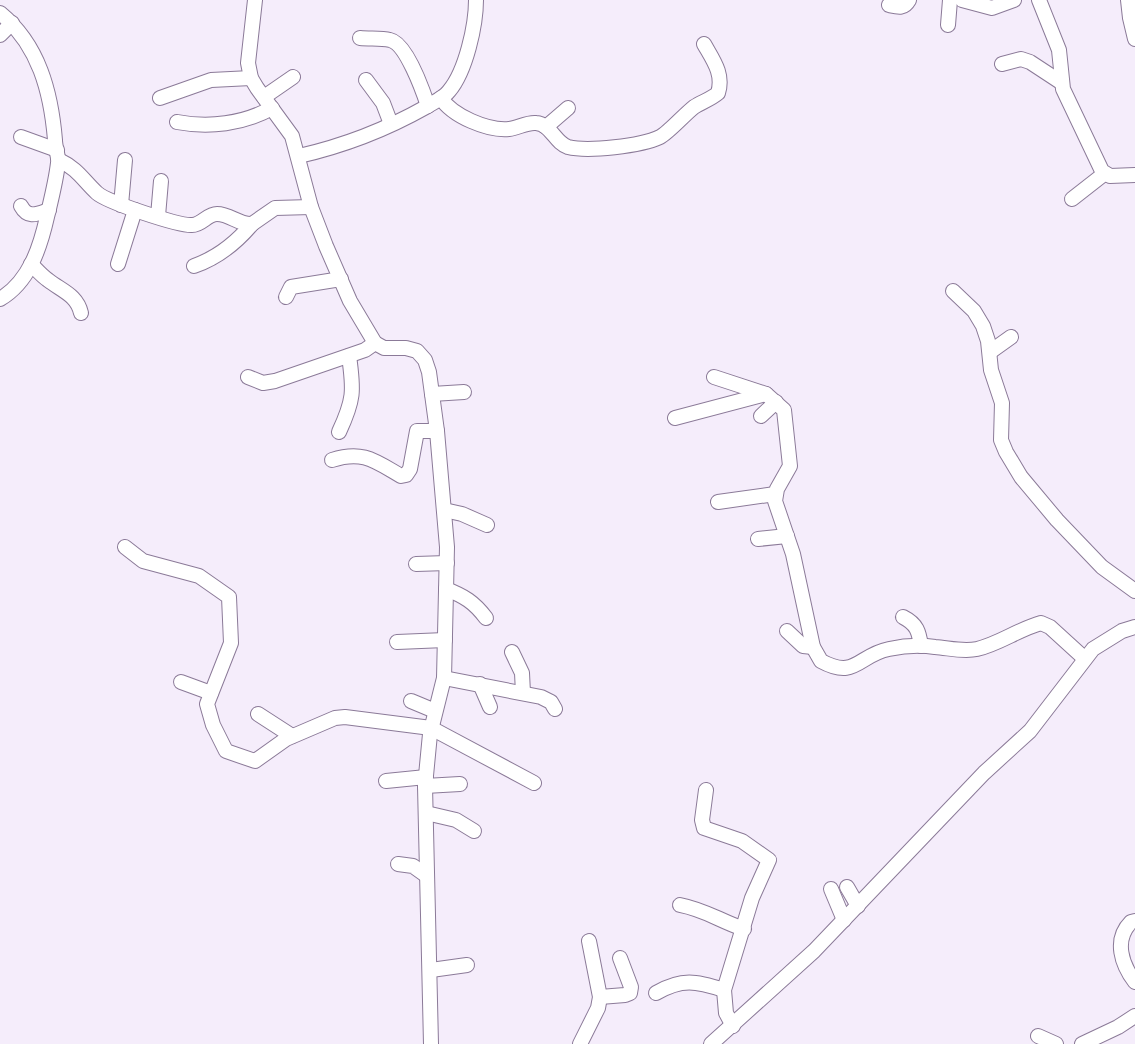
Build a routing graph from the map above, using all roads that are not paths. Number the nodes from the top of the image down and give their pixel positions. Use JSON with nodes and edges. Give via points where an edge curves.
{"nodes":[{"id":1,"x":255,"y":0,"type":"edge"},
{"id":2,"x":476,"y":0,"type":"edge"},
{"id":3,"x":909,"y":0,"type":"edge"},
{"id":4,"x":950,"y":0,"type":"edge"},
{"id":5,"x":962,"y":0,"type":"edge"},
{"id":6,"x":1014,"y":0,"type":"edge"},
{"id":7,"x":1039,"y":0,"type":"edge"},
{"id":8,"x":1128,"y":0,"type":"edge"},
{"id":9,"x":889,"y":5,"type":"dead end"},
{"id":10,"x":0,"y":13,"type":"edge"},
{"id":11,"x":12,"y":23,"type":"junction"},
{"id":12,"x":948,"y":25,"type":"dead end"},
{"id":13,"x":0,"y":34,"type":"edge"},
{"id":14,"x":360,"y":38,"type":"dead end"},
{"id":15,"x":1135,"y":39,"type":"edge"},
{"id":16,"x":704,"y":44,"type":"dead end"},
{"id":17,"x":1002,"y":64,"type":"dead end"},
{"id":18,"x":293,"y":77,"type":"dead end"},
{"id":19,"x":251,"y":78,"type":"junction"},
{"id":20,"x":366,"y":80,"type":"dead end"},
{"id":21,"x":1062,"y":83,"type":"junction"},
{"id":22,"x":160,"y":98,"type":"dead end"},
{"id":23,"x":441,"y":98,"type":"junction"},
{"id":24,"x":268,"y":103,"type":"junction"},
{"id":25,"x":428,"y":106,"type":"junction"},
{"id":26,"x":568,"y":108,"type":"dead end"},
{"id":27,"x":177,"y":122,"type":"dead end"},
{"id":28,"x":391,"y":124,"type":"junction"},
{"id":29,"x":546,"y":127,"type":"junction"},
{"id":30,"x":21,"y":137,"type":"dead end"},
{"id":31,"x":58,"y":155,"type":"junction"},
{"id":32,"x":299,"y":156,"type":"junction"},
{"id":33,"x":125,"y":160,"type":"dead end"},
{"id":34,"x":1104,"y":174,"type":"junction"},
{"id":35,"x":1135,"y":175,"type":"edge"},
{"id":36,"x":161,"y":181,"type":"dead end"},
{"id":37,"x":1072,"y":199,"type":"dead end"},
{"id":38,"x":121,"y":205,"type":"junction"},
{"id":39,"x":21,"y":206,"type":"dead end"},
{"id":40,"x":311,"y":207,"type":"junction"},
{"id":41,"x":49,"y":210,"type":"junction"},
{"id":42,"x":135,"y":210,"type":"junction"},
{"id":43,"x":158,"y":216,"type":"junction"},
{"id":44,"x":252,"y":224,"type":"junction"},
{"id":45,"x":31,"y":264,"type":"junction"},
{"id":46,"x":118,"y":264,"type":"dead end"},
{"id":47,"x":194,"y":266,"type":"dead end"},
{"id":48,"x":341,"y":279,"type":"junction"},
{"id":49,"x":954,"y":291,"type":"dead end"},
{"id":50,"x":286,"y":297,"type":"dead end"},
{"id":51,"x":0,"y":299,"type":"edge"},
{"id":52,"x":81,"y":313,"type":"dead end"},
{"id":53,"x":1011,"y":337,"type":"dead end"},
{"id":54,"x":375,"y":343,"type":"junction"},
{"id":55,"x":990,"y":352,"type":"junction"},
{"id":56,"x":349,"y":356,"type":"junction"},
{"id":57,"x":248,"y":377,"type":"dead end"},
{"id":58,"x":714,"y":377,"type":"dead end"},
{"id":59,"x":464,"y":392,"type":"dead end"},
{"id":60,"x":432,"y":394,"type":"junction"},
{"id":61,"x":771,"y":398,"type":"junction"},
{"id":62,"x":761,"y":416,"type":"dead end"},
{"id":63,"x":675,"y":418,"type":"dead end"},
{"id":64,"x":437,"y":431,"type":"junction"},
{"id":65,"x":339,"y":432,"type":"dead end"},
{"id":66,"x":332,"y":460,"type":"dead end"},
{"id":67,"x":775,"y":494,"type":"junction"},
{"id":68,"x":718,"y":502,"type":"dead end"},
{"id":69,"x":444,"y":510,"type":"junction"},
{"id":70,"x":487,"y":525,"type":"dead end"},
{"id":71,"x":787,"y":536,"type":"junction"},
{"id":72,"x":758,"y":539,"type":"dead end"},
{"id":73,"x":125,"y":547,"type":"dead end"},
{"id":74,"x":447,"y":563,"type":"junction"},
{"id":75,"x":416,"y":564,"type":"dead end"},
{"id":76,"x":446,"y":589,"type":"junction"},
{"id":77,"x":1135,"y":591,"type":"edge"},
{"id":78,"x":903,"y":617,"type":"dead end"},
{"id":79,"x":486,"y":618,"type":"dead end"},
{"id":80,"x":1135,"y":627,"type":"edge"},
{"id":81,"x":787,"y":631,"type":"dead end"},
{"id":82,"x":445,"y":640,"type":"junction"},
{"id":83,"x":397,"y":642,"type":"dead end"},
{"id":84,"x":921,"y":646,"type":"junction"},
{"id":85,"x":813,"y":647,"type":"junction"},
{"id":86,"x":1093,"y":650,"type":"junction"},
{"id":87,"x":512,"y":652,"type":"dead end"},
{"id":88,"x":444,"y":678,"type":"junction"},
{"id":89,"x":181,"y":682,"type":"dead end"},
{"id":90,"x":480,"y":684,"type":"junction"},
{"id":91,"x":211,"y":693,"type":"junction"},
{"id":92,"x":523,"y":693,"type":"junction"},
{"id":93,"x":411,"y":701,"type":"dead end"},
{"id":94,"x":490,"y":707,"type":"dead end"},
{"id":95,"x":555,"y":710,"type":"dead end"},
{"id":96,"x":435,"y":711,"type":"junction"},
{"id":97,"x":258,"y":714,"type":"dead end"},
{"id":98,"x":431,"y":728,"type":"junction"},
{"id":99,"x":292,"y":736,"type":"junction"},
{"id":100,"x":386,"y":781,"type":"dead end"},
{"id":101,"x":426,"y":782,"type":"junction"},
{"id":102,"x":534,"y":783,"type":"dead end"},
{"id":103,"x":460,"y":784,"type":"dead end"},
{"id":104,"x":706,"y":790,"type":"dead end"},
{"id":105,"x":426,"y":813,"type":"junction"},
{"id":106,"x":474,"y":831,"type":"dead end"},
{"id":107,"x":398,"y":864,"type":"dead end"},
{"id":108,"x":427,"y":876,"type":"junction"},
{"id":109,"x":847,"y":887,"type":"dead end"},
{"id":110,"x":831,"y":890,"type":"dead end"},
{"id":111,"x":680,"y":905,"type":"dead end"},
{"id":112,"x":858,"y":906,"type":"junction"},
{"id":113,"x":844,"y":920,"type":"junction"},
{"id":114,"x":1135,"y":921,"type":"edge"},
{"id":115,"x":744,"y":929,"type":"junction"},
{"id":116,"x":589,"y":941,"type":"dead end"},
{"id":117,"x":620,"y":958,"type":"dead end"},
{"id":118,"x":467,"y":965,"type":"dead end"},
{"id":119,"x":431,"y":970,"type":"junction"},
{"id":120,"x":1135,"y":982,"type":"edge"},
{"id":121,"x":724,"y":990,"type":"junction"},
{"id":122,"x":656,"y":993,"type":"dead end"},
{"id":123,"x":600,"y":997,"type":"junction"},
{"id":124,"x":1134,"y":1018,"type":"edge"},
{"id":125,"x":733,"y":1026,"type":"junction"},
{"id":126,"x":1038,"y":1036,"type":"dead end"},
{"id":127,"x":1090,"y":1042,"type":"edge"},
{"id":128,"x":431,"y":1044,"type":"edge"},
{"id":129,"x":580,"y":1044,"type":"edge"},
{"id":130,"x":711,"y":1044,"type":"edge"},
{"id":131,"x":1056,"y":1044,"type":"edge"}],
"edges":[{"from":1,"to":19,"type":"street","via":[[248,63]]},
{"from":2,"to":23,"type":"street","via":[[464,60],[452,87]]},
{"from":3,"to":9,"type":"street","via":[[901,7]]},
{"from":4,"to":12,"type":"street"},
{"from":5,"to":6,"type":"street","via":[[992,8]]},
{"from":7,"to":21,"type":"street","via":[[1059,50]]},
{"from":8,"to":15,"type":"street"},
{"from":10,"to":11,"type":"street"},
{"from":11,"to":13,"type":"street"},
{"from":11,"to":31,"type":"street","via":[[29,44],[40,70],[53,112]]},
{"from":14,"to":25,"type":"street","via":[[392,40],[400,46],[418,77]]},
{"from":16,"to":29,"type":"street","via":[[719,72],[718,93],[697,105],[661,137],[630,145],[569,147]]},
{"from":17,"to":21,"type":"street","via":[[1021,59]]},
{"from":18,"to":24,"type":"street"},
{"from":19,"to":22,"type":"street","via":[[211,80]]},
{"from":19,"to":24,"type":"street"},
{"from":20,"to":28,"type":"street","via":[[383,103]]},
{"from":21,"to":34,"type":"street"},
{"from":23,"to":25,"type":"street"},
{"from":23,"to":29,"type":"street","via":[[450,110],[486,125],[508,129],[537,122]]},
{"from":24,"to":27,"type":"street","via":[[238,121],[193,125]]},
{"from":24,"to":32,"type":"street","via":[[292,136]]},
{"from":25,"to":28,"type":"street"},
{"from":26,"to":29,"type":"street"},
{"from":28,"to":32,"type":"street","via":[[346,143]]},
{"from":30,"to":31,"type":"street"},
{"from":31,"to":38,"type":"street","via":[[96,192]]},
{"from":31,"to":41,"type":"street"},
{"from":32,"to":40,"type":"street"},
{"from":33,"to":38,"type":"street"},
{"from":34,"to":35,"type":"street"},
{"from":34,"to":37,"type":"street"},
{"from":36,"to":43,"type":"street"},
{"from":38,"to":42,"type":"street"},
{"from":39,"to":41,"type":"street","via":[[29,215]]},
{"from":40,"to":44,"type":"street","via":[[275,208]]},
{"from":40,"to":48,"type":"street"},
{"from":41,"to":45,"type":"street"},
{"from":42,"to":43,"type":"street"},
{"from":42,"to":46,"type":"street"},
{"from":43,"to":44,"type":"street","via":[[193,225],[217,214]]},
{"from":44,"to":47,"type":"street","via":[[219,254]]},
{"from":45,"to":51,"type":"street","via":[[15,287]]},
{"from":45,"to":52,"type":"street","via":[[68,293]]},
{"from":48,"to":50,"type":"street","via":[[291,287]]},
{"from":48,"to":54,"type":"street"},
{"from":49,"to":55,"type":"street","via":[[979,319]]},
{"from":53,"to":55,"type":"street"},
{"from":54,"to":56,"type":"street"},
{"from":54,"to":60,"type":"street","via":[[384,348],[417,351],[425,360]]},
{"from":55,"to":77,"type":"street","via":[[991,370],[1002,403],[1002,440],[1021,477],[1102,567]]},
{"from":56,"to":57,"type":"street","via":[[275,381],[263,383]]},
{"from":56,"to":65,"type":"street","via":[[353,398]]},
{"from":58,"to":61,"type":"street"},
{"from":59,"to":60,"type":"street"},
{"from":60,"to":64,"type":"street"},
{"from":61,"to":62,"type":"street"},
{"from":61,"to":63,"type":"street"},
{"from":61,"to":67,"type":"street","via":[[784,410],[790,459]]},
{"from":64,"to":66,"type":"street","via":[[417,431],[406,475],[401,476],[367,457],[351,455]]},
{"from":64,"to":69,"type":"street"},
{"from":67,"to":68,"type":"street"},
{"from":67,"to":71,"type":"street"},
{"from":69,"to":70,"type":"street"},
{"from":69,"to":74,"type":"street"},
{"from":71,"to":72,"type":"street"},
{"from":71,"to":85,"type":"street"},
{"from":73,"to":91,"type":"street","via":[[143,561],[199,576],[229,597],[231,643]]},
{"from":74,"to":75,"type":"street"},
{"from":74,"to":76,"type":"street"},
{"from":76,"to":79,"type":"street","via":[[475,604]]},
{"from":76,"to":82,"type":"street"},
{"from":78,"to":84,"type":"street","via":[[914,622]]},
{"from":80,"to":86,"type":"street"},
{"from":81,"to":85,"type":"street","via":[[803,646]]},
{"from":82,"to":83,"type":"street"},
{"from":82,"to":88,"type":"street"},
{"from":84,"to":85,"type":"street","via":[[888,649],[843,669],[821,661]]},
{"from":84,"to":86,"type":"street","via":[[978,649],[1041,623]]},
{"from":86,"to":112,"type":"street","via":[[1035,725]]},
{"from":87,"to":92,"type":"street","via":[[522,673]]},
{"from":88,"to":90,"type":"street"},
{"from":88,"to":96,"type":"street"},
{"from":89,"to":91,"type":"street"},
{"from":90,"to":92,"type":"street"},
{"from":90,"to":94,"type":"street"},
{"from":91,"to":99,"type":"street","via":[[207,704],[210,717],[226,751],[255,761]]},
{"from":92,"to":95,"type":"street","via":[[547,699]]},
{"from":93,"to":96,"type":"street"},
{"from":96,"to":98,"type":"street"},
{"from":97,"to":99,"type":"street"},
{"from":98,"to":99,"type":"street","via":[[345,717]]},
{"from":98,"to":101,"type":"street"},
{"from":98,"to":102,"type":"street"},
{"from":100,"to":101,"type":"street"},
{"from":101,"to":103,"type":"street"},
{"from":101,"to":105,"type":"street"},
{"from":104,"to":115,"type":"street","via":[[704,828],[742,841],[769,860]]},
{"from":105,"to":106,"type":"street","via":[[456,820]]},
{"from":105,"to":108,"type":"street"},
{"from":107,"to":108,"type":"street","via":[[412,866]]},
{"from":108,"to":119,"type":"street"},
{"from":109,"to":112,"type":"street"},
{"from":110,"to":113,"type":"street"},
{"from":111,"to":115,"type":"street","via":[[708,912]]},
{"from":112,"to":113,"type":"street"},
{"from":113,"to":125,"type":"street"},
{"from":114,"to":120,"type":"street","via":[[1125,930],[1121,952],[1123,964]]},
{"from":115,"to":121,"type":"street"},
{"from":116,"to":123,"type":"street"},
{"from":117,"to":123,"type":"street","via":[[632,987],[630,993]]},
{"from":118,"to":119,"type":"street"},
{"from":119,"to":128,"type":"street"},
{"from":121,"to":122,"type":"street","via":[[692,982],[670,985]]},
{"from":121,"to":125,"type":"street","via":[[726,1014]]},
{"from":123,"to":129,"type":"street"},
{"from":124,"to":127,"type":"street"},
{"from":125,"to":130,"type":"street"},
{"from":126,"to":131,"type":"street"}]}
